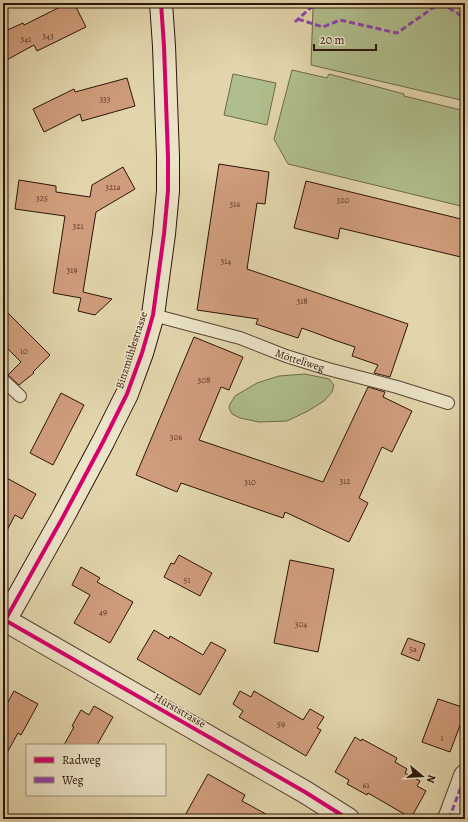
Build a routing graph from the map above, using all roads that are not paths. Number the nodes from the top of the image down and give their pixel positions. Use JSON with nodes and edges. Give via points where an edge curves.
{"nodes":[{"id":1,"x":161,"y":3,"type":"edge"},
{"id":2,"x":153,"y":315,"type":"junction"},
{"id":3,"x":3,"y":380,"type":"edge"},
{"id":4,"x":20,"y":396,"type":"dead end"},
{"id":5,"x":448,"y":403,"type":"dead end"},
{"id":6,"x":4,"y":621,"type":"edge"},
{"id":7,"x":465,"y":776,"type":"edge"},
{"id":8,"x":348,"y":819,"type":"edge"},
{"id":9,"x":449,"y":819,"type":"edge"}],
"edges":[{"from":1,"to":2,"type":"street","name":"Binzmühlestrasse","via":[[168,191]]},
{"from":2,"to":5,"type":"lane","name":"Mötteliweg","via":[[240,338],[286,356]]},
{"from":2,"to":6,"type":"street","name":"Binzmühlestrasse","via":[[131,384],[117,415]]},
{"from":3,"to":4,"type":"lane"},
{"from":6,"to":8,"type":"street","name":"Hürststrasse"},
{"from":7,"to":9,"type":"street"}]}
